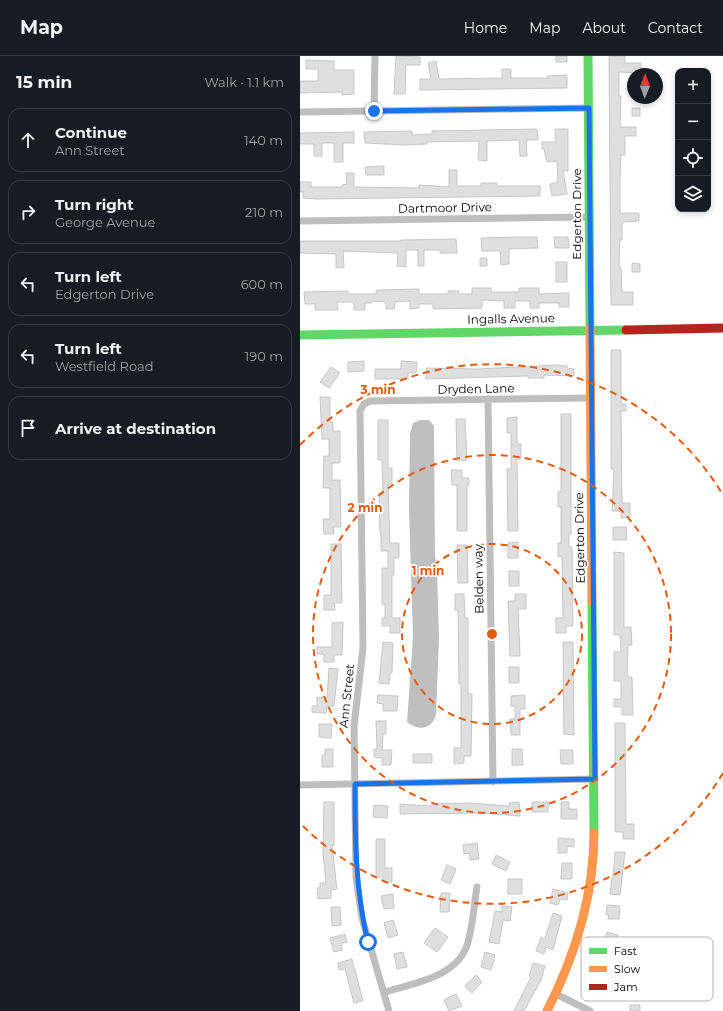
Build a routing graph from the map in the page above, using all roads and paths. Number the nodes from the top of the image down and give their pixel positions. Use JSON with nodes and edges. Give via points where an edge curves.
{"nodes":[{"id":1,"x":375,"y":56,"type":"edge"},
{"id":2,"x":588,"y":56,"type":"edge"},
{"id":3,"x":589,"y":108,"type":"junction"},
{"id":4,"x":374,"y":111,"type":"junction"},
{"id":5,"x":300,"y":112,"type":"edge"},
{"id":6,"x":589,"y":217,"type":"junction"},
{"id":7,"x":300,"y":221,"type":"edge"},
{"id":8,"x":723,"y":328,"type":"edge"},
{"id":9,"x":590,"y":330,"type":"junction"},
{"id":10,"x":300,"y":335,"type":"edge"},
{"id":11,"x":590,"y":398,"type":"junction"},
{"id":12,"x":488,"y":400,"type":"junction"},
{"id":13,"x":364,"y":404,"type":"joint"},
{"id":14,"x":595,"y":779,"type":"junction"},
{"id":15,"x":493,"y":782,"type":"junction"},
{"id":16,"x":300,"y":784,"type":"edge"},
{"id":17,"x":355,"y":784,"type":"junction"},
{"id":18,"x":477,"y":887,"type":"dead end"},
{"id":19,"x":385,"y":992,"type":"junction"},
{"id":20,"x":556,"y":994,"type":"junction"},
{"id":21,"x":389,"y":1011,"type":"edge"},
{"id":22,"x":547,"y":1011,"type":"edge"},
{"id":23,"x":590,"y":1011,"type":"edge"}],
"edges":[{"from":1,"to":4,"type":"street"},
{"from":2,"to":3,"type":"street","name":"Edgerton Drive"},
{"from":3,"to":4,"type":"street"},
{"from":3,"to":6,"type":"street","name":"Edgerton Drive"},
{"from":4,"to":5,"type":"street"},
{"from":6,"to":7,"type":"street","name":"Dartmoor Drive"},
{"from":6,"to":9,"type":"street","name":"Edgerton Drive"},
{"from":8,"to":9,"type":"street","name":"Ingalls Avenue"},
{"from":9,"to":10,"type":"street","name":"Ingalls Avenue"},
{"from":9,"to":11,"type":"street","name":"Edgerton Drive"},
{"from":11,"to":12,"type":"street","name":"Dryden Lane"},
{"from":11,"to":14,"type":"street","name":"Edgerton Drive"},
{"from":12,"to":13,"type":"street","name":"Dryden Lane","via":[[370,401]]},
{"from":12,"to":15,"type":"street","name":"Belden way"},
{"from":13,"to":17,"type":"street","name":"Ann Street","via":[[360,411],[364,648],[355,707]]},
{"from":14,"to":15,"type":"street"},
{"from":14,"to":20,"type":"street","name":"Edgerton Drive","via":[[594,855],[590,889],[571,961]]},
{"from":15,"to":17,"type":"street"},
{"from":16,"to":17,"type":"street"},
{"from":17,"to":19,"type":"street","name":"Ann Street","via":[[356,877],[362,918]]},
{"from":18,"to":19,"type":"street","via":[[468,942],[463,954],[452,967],[436,976]]},
{"from":19,"to":21,"type":"street","name":"Ann Street"},
{"from":20,"to":22,"type":"street","name":"Edgerton Drive"},
{"from":20,"to":23,"type":"street"}]}
